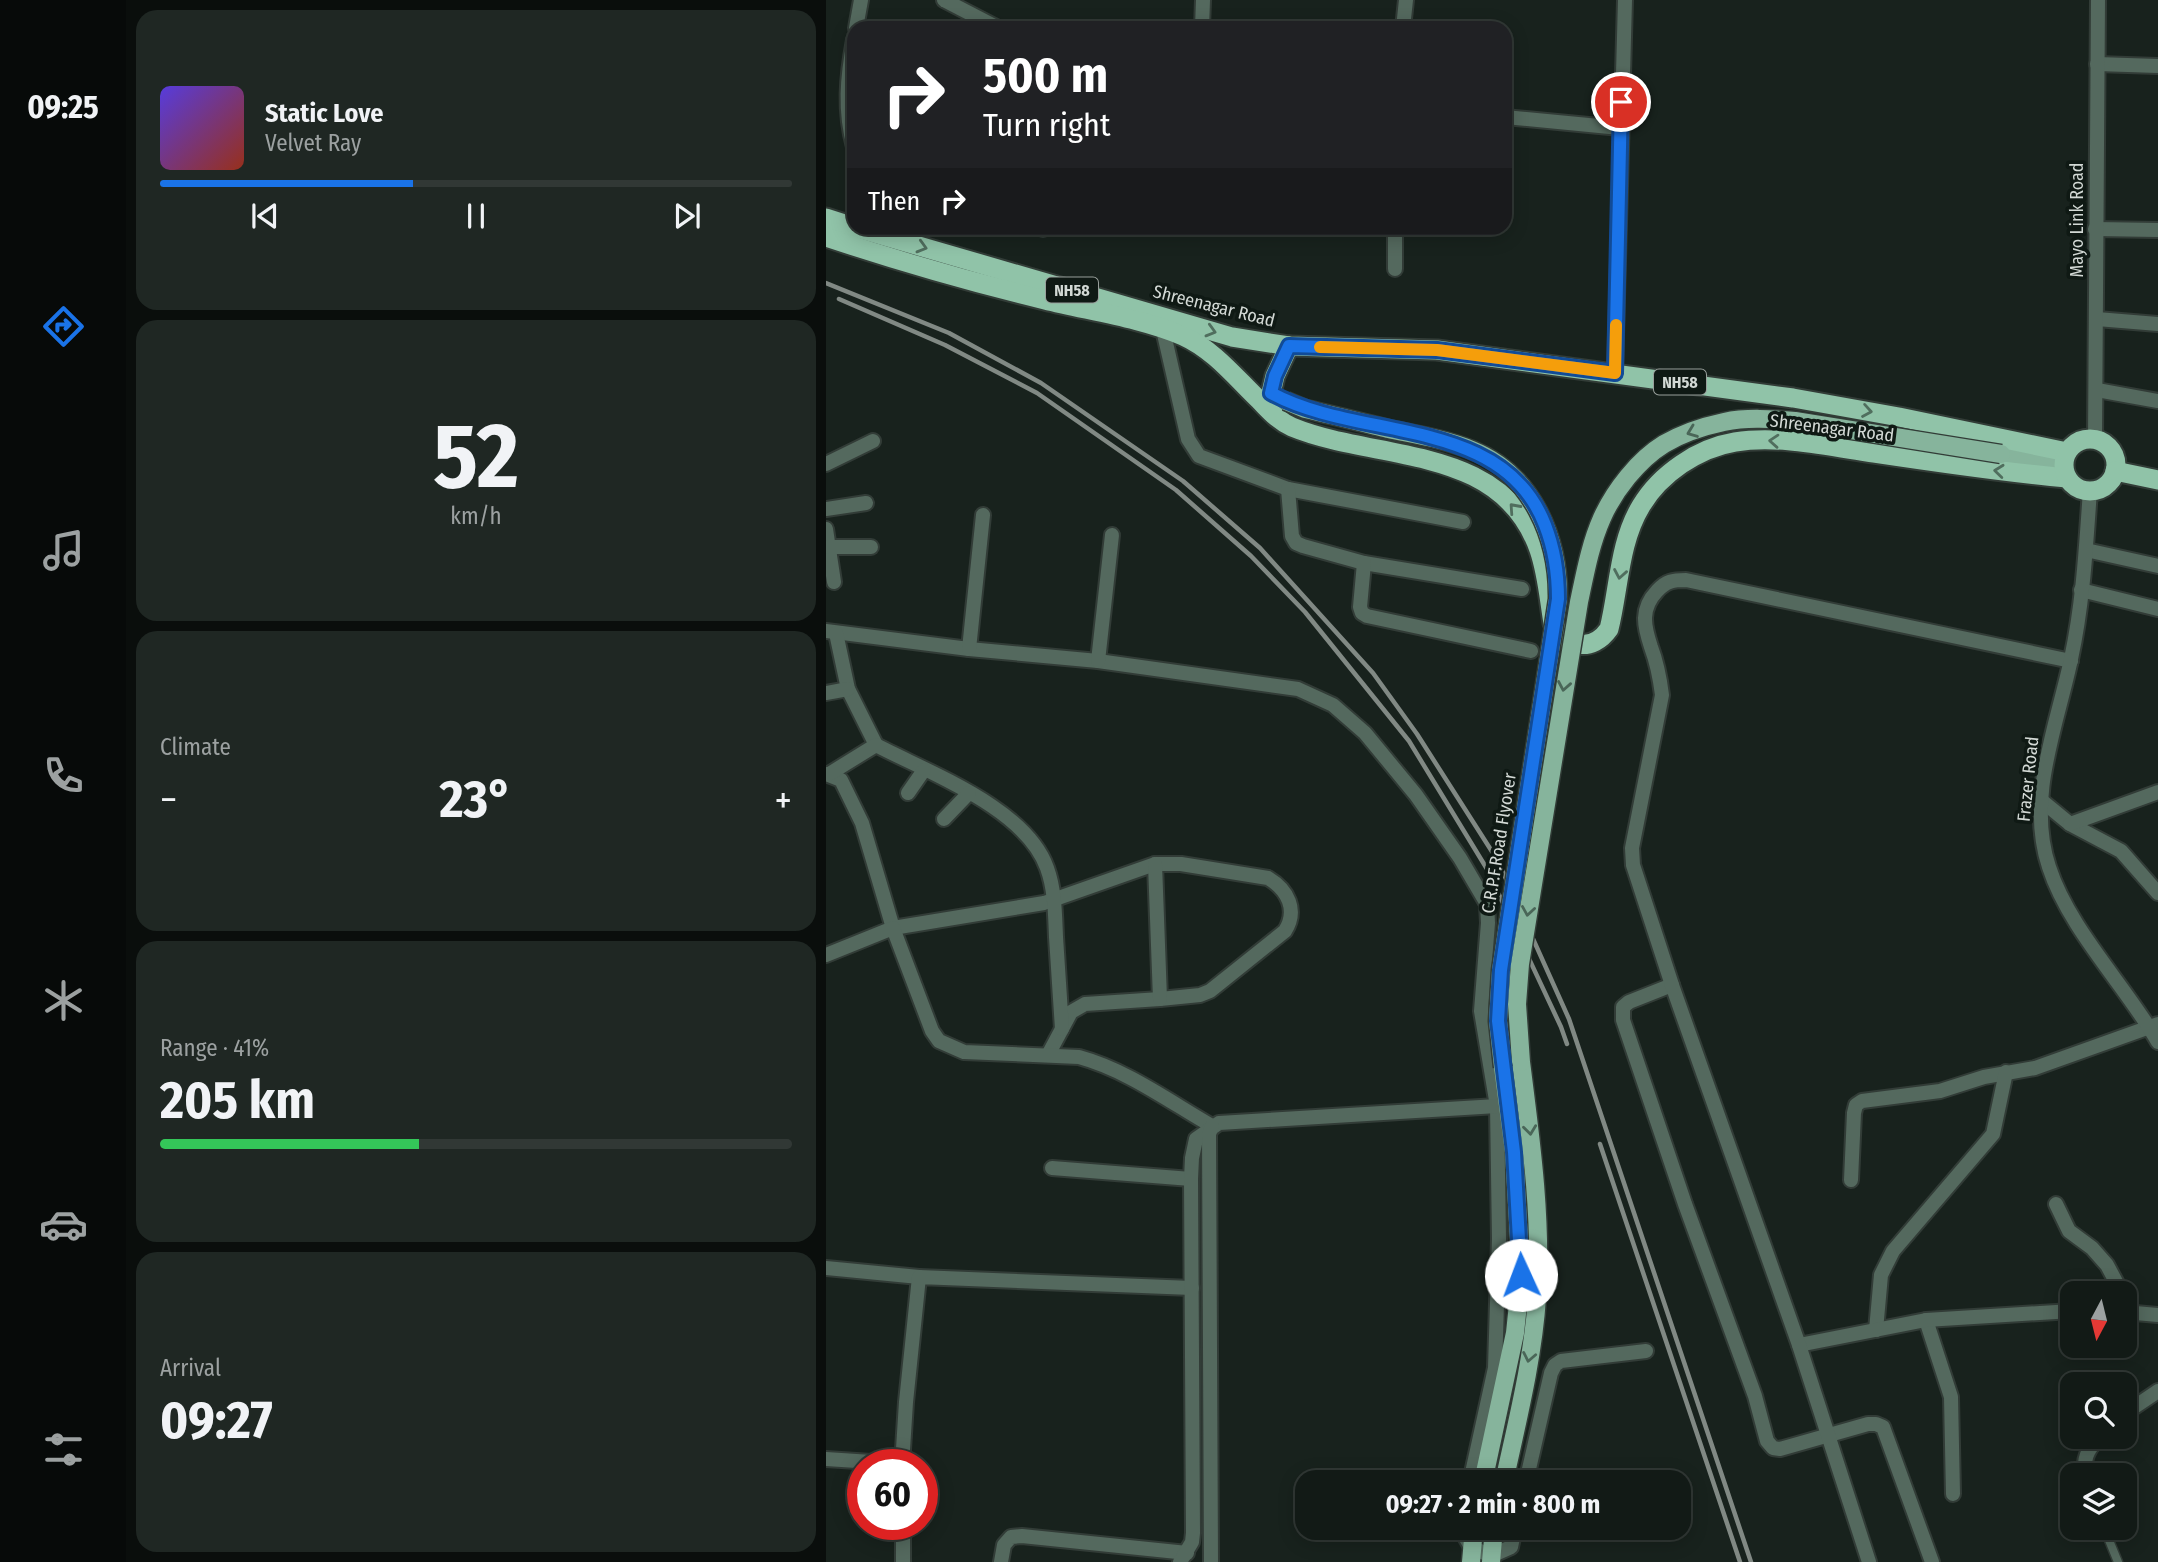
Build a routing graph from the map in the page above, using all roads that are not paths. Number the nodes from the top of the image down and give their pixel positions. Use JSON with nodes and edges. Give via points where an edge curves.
{"nodes":[{"id":1,"x":861,"y":0,"type":"edge"},
{"id":2,"x":944,"y":0,"type":"edge"},
{"id":3,"x":1203,"y":0,"type":"edge"},
{"id":4,"x":1406,"y":0,"type":"edge"},
{"id":5,"x":1625,"y":0,"type":"edge"},
{"id":6,"x":2098,"y":0,"type":"edge"},
{"id":7,"x":857,"y":21,"type":"edge"},
{"id":8,"x":975,"y":21,"type":"edge"},
{"id":9,"x":1202,"y":21,"type":"edge"},
{"id":10,"x":1404,"y":21,"type":"edge"},
{"id":11,"x":2097,"y":64,"type":"junction"},
{"id":12,"x":2158,"y":66,"type":"edge"},
{"id":13,"x":1512,"y":118,"type":"edge"},
{"id":14,"x":1620,"y":128,"type":"junction"},
{"id":15,"x":826,"y":218,"type":"edge"},
{"id":16,"x":847,"y":225,"type":"edge"},
{"id":17,"x":2095,"y":229,"type":"junction"},
{"id":18,"x":2158,"y":230,"type":"edge"},
{"id":19,"x":881,"y":235,"type":"edge"},
{"id":20,"x":1395,"y":235,"type":"edge"},
{"id":21,"x":826,"y":237,"type":"edge"},
{"id":22,"x":1395,"y":269,"type":"dead end"},
{"id":23,"x":2097,"y":319,"type":"junction"},
{"id":24,"x":1161,"y":322,"type":"junction"},
{"id":25,"x":2158,"y":324,"type":"edge"},
{"id":26,"x":1289,"y":346,"type":"junction"},
{"id":27,"x":1615,"y":373,"type":"junction"},
{"id":28,"x":1245,"y":386,"type":"junction"},
{"id":29,"x":2097,"y":390,"type":"junction"},
{"id":30,"x":1279,"y":397,"type":"junction"},
{"id":31,"x":2158,"y":401,"type":"edge"},
{"id":32,"x":2095,"y":439,"type":"junction"},
{"id":33,"x":873,"y":440,"type":"dead end"},
{"id":34,"x":2066,"y":463,"type":"junction"},
{"id":35,"x":826,"y":464,"type":"edge"},
{"id":36,"x":2115,"y":471,"type":"junction"},
{"id":37,"x":2158,"y":480,"type":"edge"},
{"id":38,"x":1288,"y":489,"type":"junction"},
{"id":39,"x":2090,"y":491,"type":"junction"},
{"id":40,"x":866,"y":503,"type":"dead end"},
{"id":41,"x":826,"y":509,"type":"edge"},
{"id":42,"x":983,"y":515,"type":"dead end"},
{"id":43,"x":1463,"y":522,"type":"dead end"},
{"id":44,"x":826,"y":529,"type":"edge"},
{"id":45,"x":1112,"y":535,"type":"dead end"},
{"id":46,"x":829,"y":547,"type":"junction"},
{"id":47,"x":871,"y":547,"type":"dead end"},
{"id":48,"x":2086,"y":550,"type":"junction"},
{"id":49,"x":1364,"y":563,"type":"junction"},
{"id":50,"x":2158,"y":566,"type":"edge"},
{"id":51,"x":834,"y":582,"type":"dead end"},
{"id":52,"x":1522,"y":589,"type":"dead end"},
{"id":53,"x":2080,"y":594,"type":"junction"},
{"id":54,"x":2158,"y":609,"type":"edge"},
{"id":55,"x":831,"y":632,"type":"edge"},
{"id":56,"x":969,"y":649,"type":"junction"},
{"id":57,"x":1531,"y":651,"type":"dead end"},
{"id":58,"x":1098,"y":661,"type":"junction"},
{"id":59,"x":2071,"y":661,"type":"junction"},
{"id":60,"x":848,"y":689,"type":"junction"},
{"id":61,"x":826,"y":693,"type":"edge"},
{"id":62,"x":876,"y":745,"type":"junction"},
{"id":63,"x":924,"y":770,"type":"junction"},
{"id":64,"x":828,"y":774,"type":"edge"},
{"id":65,"x":2158,"y":792,"type":"edge"},
{"id":66,"x":908,"y":793,"type":"dead end"},
{"id":67,"x":969,"y":793,"type":"junction"},
{"id":68,"x":2042,"y":801,"type":"junction"},
{"id":69,"x":944,"y":818,"type":"dead end"},
{"id":70,"x":2070,"y":824,"type":"junction"},
{"id":71,"x":1155,"y":864,"type":"junction"},
{"id":72,"x":2158,"y":893,"type":"edge"},
{"id":73,"x":1054,"y":899,"type":"junction"},
{"id":74,"x":893,"y":928,"type":"junction"},
{"id":75,"x":826,"y":955,"type":"edge"},
{"id":76,"x":1672,"y":985,"type":"junction"},
{"id":77,"x":1160,"y":999,"type":"junction"},
{"id":78,"x":2154,"y":1026,"type":"edge"},
{"id":79,"x":1062,"y":1029,"type":"junction"},
{"id":80,"x":2158,"y":1042,"type":"edge"},
{"id":81,"x":1048,"y":1055,"type":"junction"},
{"id":82,"x":2006,"y":1072,"type":"junction"},
{"id":83,"x":1497,"y":1106,"type":"junction"},
{"id":84,"x":1212,"y":1126,"type":"junction"},
{"id":85,"x":1052,"y":1168,"type":"dead end"},
{"id":86,"x":1191,"y":1179,"type":"junction"},
{"id":87,"x":1852,"y":1180,"type":"dead end"},
{"id":88,"x":2056,"y":1204,"type":"dead end"},
{"id":89,"x":826,"y":1268,"type":"edge"},
{"id":90,"x":919,"y":1277,"type":"junction"},
{"id":91,"x":2116,"y":1281,"type":"edge"},
{"id":92,"x":1192,"y":1288,"type":"junction"},
{"id":93,"x":2060,"y":1312,"type":"edge"},
{"id":94,"x":2137,"y":1313,"type":"edge"},
{"id":95,"x":2158,"y":1315,"type":"edge"},
{"id":96,"x":1927,"y":1320,"type":"junction"},
{"id":97,"x":1876,"y":1330,"type":"junction"},
{"id":98,"x":1799,"y":1345,"type":"junction"},
{"id":99,"x":1646,"y":1351,"type":"dead end"},
{"id":100,"x":2158,"y":1391,"type":"edge"},
{"id":101,"x":2137,"y":1405,"type":"edge"},
{"id":102,"x":1829,"y":1436,"type":"junction"},
{"id":103,"x":903,"y":1449,"type":"edge"},
{"id":104,"x":826,"y":1459,"type":"edge"},
{"id":105,"x":847,"y":1460,"type":"edge"},
{"id":106,"x":1473,"y":1470,"type":"edge"},
{"id":107,"x":1485,"y":1470,"type":"edge"},
{"id":108,"x":1506,"y":1470,"type":"edge"},
{"id":109,"x":1529,"y":1470,"type":"edge"},
{"id":110,"x":1953,"y":1494,"type":"dead end"},
{"id":111,"x":903,"y":1540,"type":"edge"},
{"id":112,"x":1493,"y":1540,"type":"edge"},
{"id":113,"x":1513,"y":1540,"type":"edge"},
{"id":114,"x":2109,"y":1540,"type":"edge"},
{"id":115,"x":1471,"y":1555,"type":"edge"},
{"id":116,"x":1184,"y":1557,"type":"edge"},
{"id":117,"x":1491,"y":1559,"type":"edge"},
{"id":118,"x":904,"y":1562,"type":"edge"},
{"id":119,"x":1001,"y":1562,"type":"edge"},
{"id":120,"x":1211,"y":1562,"type":"edge"},
{"id":121,"x":1869,"y":1562,"type":"edge"},
{"id":122,"x":1932,"y":1562,"type":"edge"},
{"id":123,"x":2118,"y":1562,"type":"edge"}],
"edges":[{"from":1,"to":7,"type":"street"},
{"from":2,"to":8,"type":"street"},
{"from":3,"to":9,"type":"street"},
{"from":4,"to":10,"type":"street"},
{"from":5,"to":14,"type":"street"},
{"from":6,"to":11,"type":"street","name":"Mayo Link Road"},
{"from":11,"to":12,"type":"street"},
{"from":11,"to":17,"type":"street","name":"Mayo Link Road"},
{"from":13,"to":14,"type":"street"},
{"from":14,"to":27,"type":"street"},
{"from":15,"to":16,"type":"highway","name":"Shreenagar Road","number":"NH58"},
{"from":17,"to":18,"type":"street"},
{"from":17,"to":23,"type":"street","name":"Mayo Link Road"},
{"from":19,"to":24,"type":"highway","name":"Shreenagar Road","number":"NH58","one_way":true},
{"from":20,"to":22,"type":"street"},
{"from":21,"to":24,"type":"highway","name":"Shreenagar Road","number":"NH58","via":[[1023,295]]},
{"from":23,"to":25,"type":"street"},
{"from":23,"to":29,"type":"street","name":"Mayo Link Road"},
{"from":24,"to":26,"type":"highway","name":"Shreenagar Road","number":"NH58","one_way":true},
{"from":24,"to":28,"type":"highway","name":"Shreenagar Road","number":"NH58","via":[[1203,347]]},
{"from":24,"to":38,"type":"street","via":[[1193,449],[1199,456]]},
{"from":26,"to":27,"type":"highway","name":"Shreenagar Road","number":"NH58","via":[[1437,350]]},
{"from":26,"to":30,"type":"highway","via":[[1275,376]]},
{"from":27,"to":34,"type":"highway","name":"Shreenagar Road","number":"NH58","one_way":true,"via":[[1899,417]]},
{"from":28,"to":30,"type":"main road","name":"C.R.P.F.Road Flyover"},
{"from":34,"to":28,"type":"highway","name":"Shreenagar Road","number":"NH58","one_way":true,"via":[[1990,470],[1759,440],[1714,449],[1660,481],[1641,506],[1622,559],[1609,629],[1592,644],[1583,644],[1559,634],[1540,551],[1512,504],[1488,484],[1436,462],[1294,428]]},
{"from":29,"to":31,"type":"street"},
{"from":29,"to":32,"type":"street","name":"Mayo Link Road"},
{"from":30,"to":107,"type":"main road","name":"C.R.P.F.Road Flyover","bridge":true,"via":[[1318,412],[1474,451],[1521,485],[1537,506],[1551,545],[1558,599],[1501,970],[1498,1021],[1514,1152],[1521,1275],[1515,1333]]},
{"from":32,"to":34,"type":"highway","via":[[2079,441]]},
{"from":32,"to":36,"type":"highway","via":[[2114,454]]},
{"from":33,"to":35,"type":"street"},
{"from":34,"to":39,"type":"highway","number":"NH58","via":[[2081,489]]},
{"from":34,"to":108,"type":"main road","one_way":true,"bridge":true,"via":[[1794,421],[1726,421],[1663,444],[1615,495],[1590,554],[1577,615],[1520,964],[1517,1004],[1539,1255],[1532,1339]]},
{"from":36,"to":37,"type":"highway"},
{"from":36,"to":39,"type":"highway","via":[[2106,485]]},
{"from":38,"to":43,"type":"street"},
{"from":38,"to":49,"type":"street","via":[[1296,543]]},
{"from":39,"to":48,"type":"street","name":"Frazer Road"},
{"from":40,"to":41,"type":"street"},
{"from":42,"to":56,"type":"street"},
{"from":44,"to":46,"type":"street"},
{"from":45,"to":58,"type":"street"},
{"from":46,"to":47,"type":"street"},
{"from":46,"to":51,"type":"street"},
{"from":48,"to":50,"type":"street"},
{"from":48,"to":53,"type":"street","name":"Frazer Road"},
{"from":49,"to":52,"type":"street"},
{"from":49,"to":57,"type":"street","via":[[1360,607],[1367,616]]},
{"from":53,"to":54,"type":"street"},
{"from":53,"to":59,"type":"street","name":"Frazer Road"},
{"from":55,"to":56,"type":"street"},
{"from":55,"to":60,"type":"street"},
{"from":56,"to":58,"type":"street"},
{"from":58,"to":83,"type":"street","via":[[1298,689],[1333,705],[1365,733],[1416,794],[1487,904],[1481,1011]]},
{"from":59,"to":68,"type":"street","name":"Frazer Road","via":[[2054,723]]},
{"from":59,"to":76,"type":"street","via":[[1686,580],[1663,584],[1652,596],[1643,621],[1662,695],[1632,848],[1633,865]]},
{"from":60,"to":61,"type":"street"},
{"from":60,"to":62,"type":"street"},
{"from":62,"to":63,"type":"street"},
{"from":62,"to":64,"type":"street"},
{"from":63,"to":66,"type":"street"},
{"from":63,"to":67,"type":"street"},
{"from":64,"to":74,"type":"street","via":[[841,780],[862,823]]},
{"from":65,"to":70,"type":"street"},
{"from":67,"to":69,"type":"street"},
{"from":67,"to":73,"type":"street","via":[[1023,829],[1047,868]]},
{"from":68,"to":70,"type":"street"},
{"from":68,"to":78,"type":"street","name":"Frazer Road","via":[[2044,850],[2058,890]]},
{"from":70,"to":72,"type":"street","via":[[2121,851]]},
{"from":71,"to":73,"type":"street"},
{"from":71,"to":77,"type":"street"},
{"from":71,"to":77,"type":"street","via":[[1268,878],[1279,884],[1293,912],[1285,931],[1210,990]]},
{"from":73,"to":74,"type":"street"},
{"from":73,"to":79,"type":"street"},
{"from":74,"to":75,"type":"street"},
{"from":74,"to":81,"type":"street","via":[[939,1041],[964,1052]]},
{"from":76,"to":98,"type":"street"},
{"from":76,"to":102,"type":"street","via":[[1629,1002],[1622,1014],[1767,1441],[1780,1449]]},
{"from":77,"to":79,"type":"street","via":[[1085,1004],[1071,1012]]},
{"from":78,"to":80,"type":"street","name":"Frazer Road"},
{"from":78,"to":82,"type":"street","via":[[2035,1068]]},
{"from":79,"to":81,"type":"street"},
{"from":81,"to":84,"type":"street","via":[[1079,1057],[1113,1069]]},
{"from":82,"to":87,"type":"street","via":[[1940,1091],[1862,1101],[1854,1113]]},
{"from":82,"to":97,"type":"street","via":[[1993,1134],[1893,1251],[1881,1275]]},
{"from":83,"to":84,"type":"street","via":[[1219,1122]]},
{"from":83,"to":106,"type":"street","via":[[1495,1368]]},
{"from":84,"to":86,"type":"street","via":[[1193,1146]]},
{"from":84,"to":120,"type":"street","via":[[1208,1276]]},
{"from":85,"to":86,"type":"street"},
{"from":86,"to":92,"type":"street"},
{"from":88,"to":91,"type":"street","via":[[2069,1231],[2092,1248]]},
{"from":89,"to":90,"type":"street"},
{"from":90,"to":92,"type":"street"},
{"from":90,"to":103,"type":"street"},
{"from":92,"to":116,"type":"street","via":[[1193,1533]]},
{"from":93,"to":96,"type":"street"},
{"from":94,"to":95,"type":"street"},
{"from":96,"to":97,"type":"street"},
{"from":96,"to":110,"type":"street","via":[[1951,1397]]},
{"from":97,"to":98,"type":"street"},
{"from":98,"to":102,"type":"street"},
{"from":99,"to":109,"type":"street","via":[[1555,1365]]},
{"from":100,"to":101,"type":"street"},
{"from":102,"to":121,"type":"street"},
{"from":102,"to":122,"type":"street","via":[[1868,1424],[1883,1427]]},
{"from":104,"to":105,"type":"street"},
{"from":111,"to":118,"type":"street"},
{"from":112,"to":117,"type":"main road"},
{"from":113,"to":117,"type":"street","via":[[1511,1547]]},
{"from":114,"to":123,"type":"lane"},
{"from":115,"to":117,"type":"street"},
{"from":116,"to":119,"type":"street","via":[[1022,1536],[1011,1537],[1004,1545]]}]}
